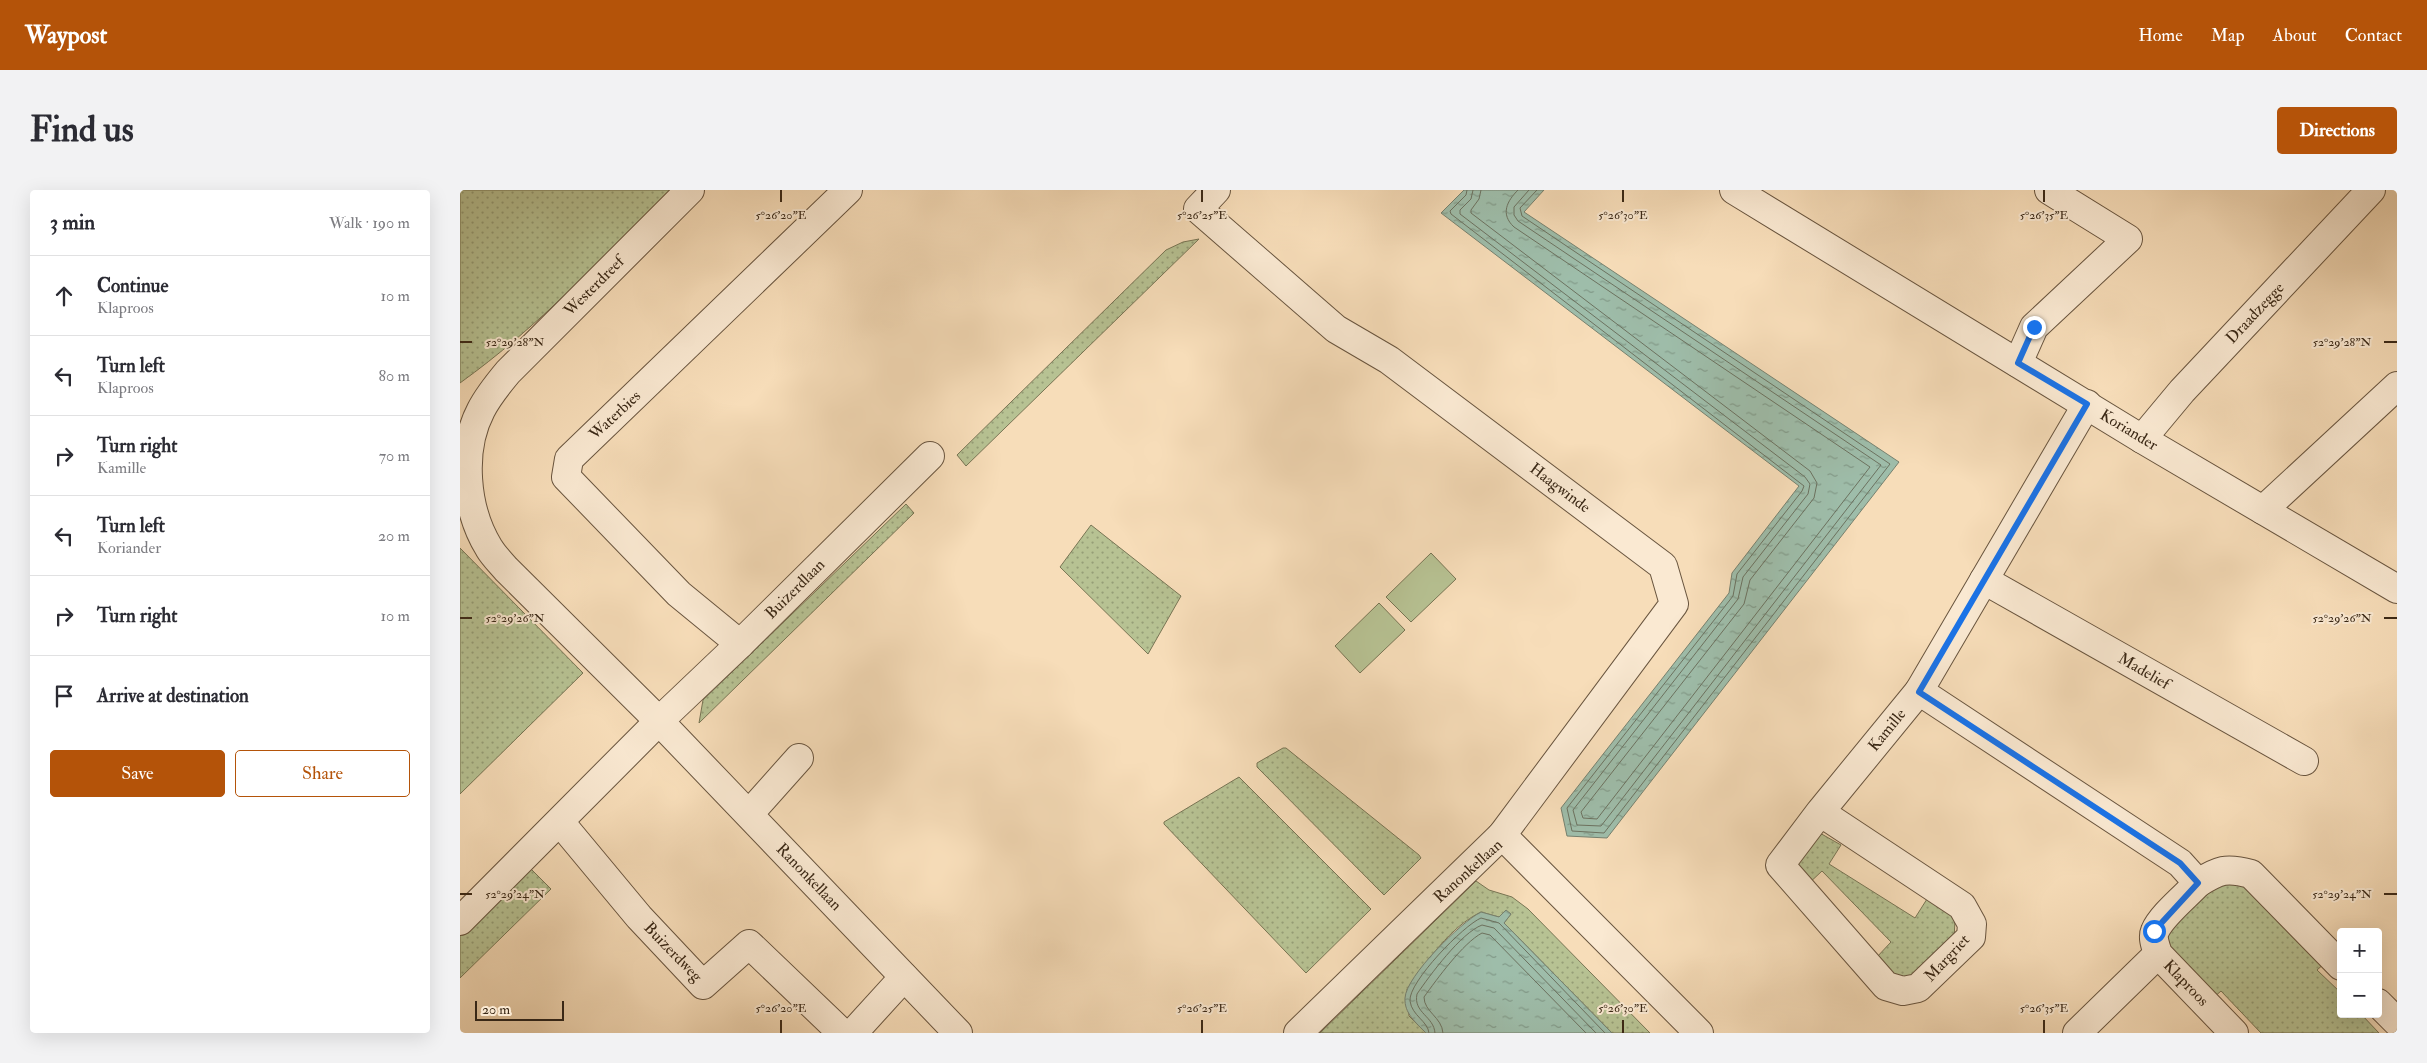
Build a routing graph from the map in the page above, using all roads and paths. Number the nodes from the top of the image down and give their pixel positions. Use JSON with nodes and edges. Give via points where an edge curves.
{"nodes":[{"id":1,"x":690,"y":190,"type":"edge"},
{"id":2,"x":848,"y":190,"type":"edge"},
{"id":3,"x":2049,"y":190,"type":"edge"},
{"id":4,"x":2371,"y":190,"type":"edge"},
{"id":5,"x":1744,"y":193,"type":"edge"},
{"id":6,"x":1207,"y":200,"type":"edge"},
{"id":7,"x":2018,"y":363,"type":"junction"},
{"id":8,"x":2396,"y":388,"type":"edge"},
{"id":9,"x":2087,"y":404,"type":"junction"},
{"id":10,"x":2142,"y":439,"type":"junction"},
{"id":11,"x":930,"y":456,"type":"dead end"},
{"id":12,"x":2263,"y":510,"type":"junction"},
{"id":13,"x":1984,"y":580,"type":"junction"},
{"id":14,"x":2397,"y":589,"type":"edge"},
{"id":15,"x":740,"y":644,"type":"junction"},
{"id":16,"x":1919,"y":692,"type":"junction"},
{"id":17,"x":660,"y":721,"type":"junction"},
{"id":18,"x":799,"y":758,"type":"dead end"},
{"id":19,"x":2304,"y":762,"type":"dead end"},
{"id":20,"x":1820,"y":812,"type":"junction"},
{"id":21,"x":749,"y":814,"type":"junction"},
{"id":22,"x":560,"y":822,"type":"junction"},
{"id":23,"x":1502,"y":835,"type":"junction"},
{"id":24,"x":1780,"y":865,"type":"joint"},
{"id":25,"x":2198,"y":883,"type":"junction"},
{"id":26,"x":460,"y":922,"type":"edge"},
{"id":27,"x":2158,"y":954,"type":"junction"},
{"id":28,"x":2337,"y":962,"type":"edge"},
{"id":29,"x":904,"y":978,"type":"junction"},
{"id":30,"x":2382,"y":1008,"type":"edge"},
{"id":31,"x":2397,"y":1022,"type":"edge"},
{"id":32,"x":842,"y":1033,"type":"edge"},
{"id":33,"x":853,"y":1033,"type":"edge"},
{"id":34,"x":958,"y":1033,"type":"edge"},
{"id":35,"x":1298,"y":1033,"type":"edge"},
{"id":36,"x":1699,"y":1033,"type":"edge"},
{"id":37,"x":2077,"y":1033,"type":"edge"},
{"id":38,"x":2234,"y":1033,"type":"edge"}],
"edges":[{"from":1,"to":17,"type":"street","name":"Westerdreef","via":[[508,372],[481,410],[472,432],[468,457],[468,486],[488,548]]},
{"from":2,"to":15,"type":"street","name":"Waterbies","via":[[569,459],[566,477],[679,594]]},
{"from":3,"to":7,"type":"street","via":[[2128,239],[2034,327]]},
{"from":4,"to":10,"type":"street","name":"Draadzegge","via":[[2182,391]]},
{"from":5,"to":7,"type":"street","name":"Koriander"},
{"from":6,"to":23,"type":"street","name":"Haagwinde","via":[[1336,328],[1389,360],[1663,566],[1674,604]]},
{"from":7,"to":9,"type":"street","name":"Koriander"},
{"from":8,"to":12,"type":"street"},
{"from":9,"to":10,"type":"street","name":"Koriander"},
{"from":9,"to":13,"type":"street","name":"Kamille"},
{"from":10,"to":12,"type":"street","name":"Koriander"},
{"from":11,"to":15,"type":"street","name":"Buizerdlaan"},
{"from":12,"to":14,"type":"street","name":"Koriander"},
{"from":13,"to":16,"type":"street","name":"Kamille"},
{"from":13,"to":19,"type":"street","name":"Madelief"},
{"from":15,"to":17,"type":"street","name":"Buizerdlaan"},
{"from":16,"to":20,"type":"street","name":"Kamille"},
{"from":16,"to":25,"type":"street","via":[[2180,863]]},
{"from":17,"to":21,"type":"street","name":"Ranonkellaan"},
{"from":17,"to":22,"type":"street"},
{"from":18,"to":21,"type":"street"},
{"from":20,"to":24,"type":"street","name":"Kamille"},
{"from":20,"to":24,"type":"street","name":"Margriet","via":[[1962,906],[1972,924],[1971,937],[1918,988],[1903,991],[1886,986]]},
{"from":21,"to":29,"type":"street","name":"Ranonkellaan"},
{"from":22,"to":26,"type":"street"},
{"from":22,"to":32,"type":"street","name":"Buizerdweg","via":[[639,917],[703,985],[750,944]]},
{"from":23,"to":35,"type":"street","name":"Ranonkellaan"},
{"from":23,"to":36,"type":"street","name":"Ranonkellaan"},
{"from":25,"to":27,"type":"street","name":"Klaproos","via":[[2154,931]]},
{"from":25,"to":28,"type":"street","name":"Klaproos","via":[[2219,871],[2235,869],[2251,874]]},
{"from":27,"to":37,"type":"street"},
{"from":27,"to":38,"type":"street","name":"Klaproos"},
{"from":29,"to":33,"type":"street"},
{"from":29,"to":34,"type":"street","name":"Ranonkellaan"},
{"from":30,"to":31,"type":"street"}]}
